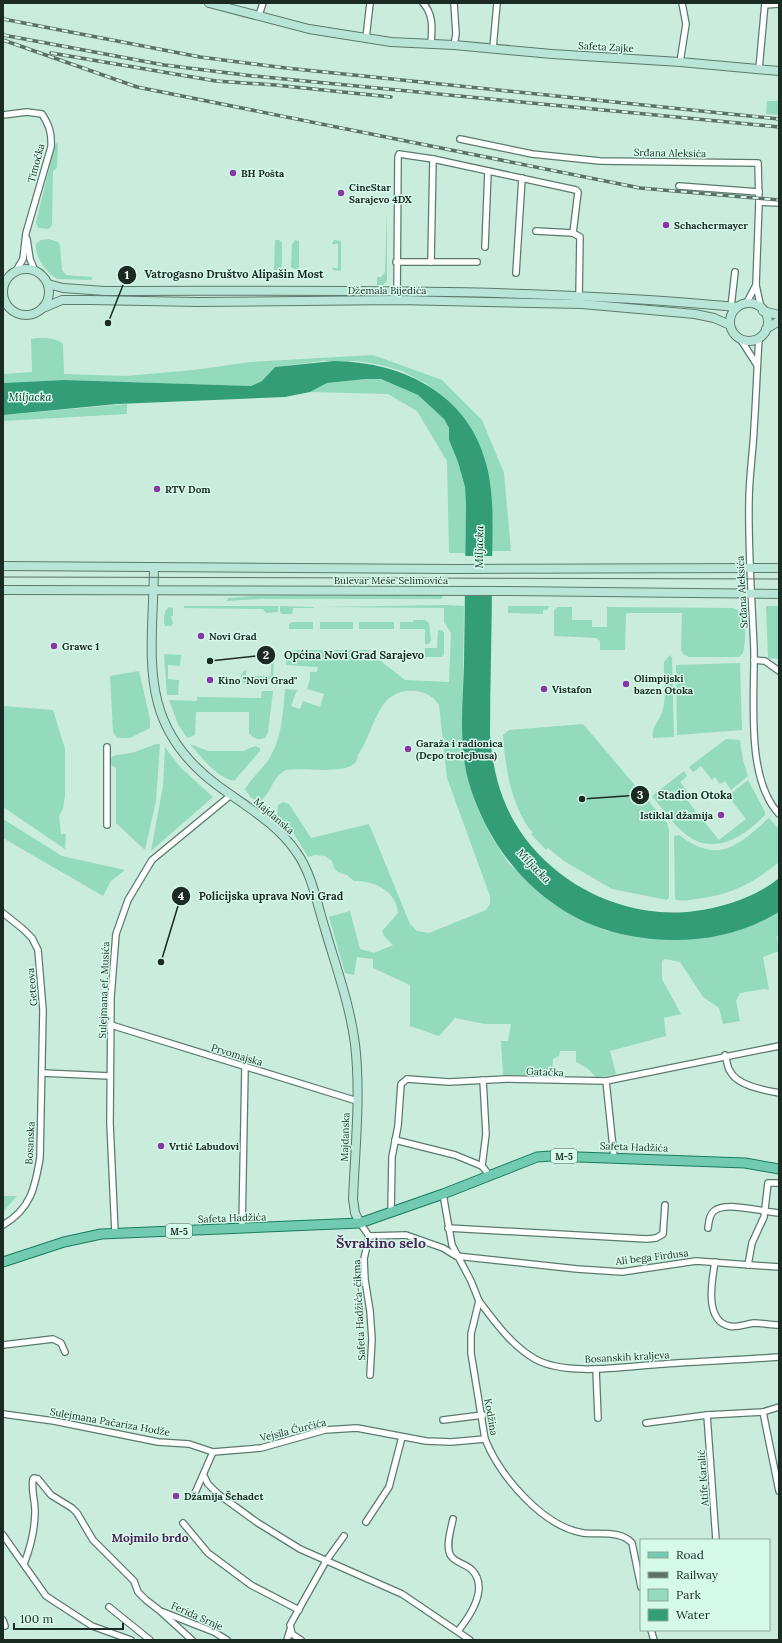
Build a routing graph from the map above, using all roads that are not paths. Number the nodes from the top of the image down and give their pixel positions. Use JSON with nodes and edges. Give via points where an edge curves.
{"nodes":[{"id":1,"x":209,"y":3,"type":"edge"},
{"id":2,"x":263,"y":3,"type":"edge"},
{"id":3,"x":370,"y":3,"type":"edge"},
{"id":4,"x":424,"y":3,"type":"edge"},
{"id":5,"x":454,"y":3,"type":"edge"},
{"id":6,"x":497,"y":3,"type":"edge"},
{"id":7,"x":682,"y":3,"type":"edge"},
{"id":8,"x":765,"y":4,"type":"edge"},
{"id":9,"x":779,"y":4,"type":"edge"},
{"id":10,"x":225,"y":5,"type":"edge"},
{"id":11,"x":259,"y":15,"type":"junction"},
{"id":12,"x":366,"y":38,"type":"junction"},
{"id":13,"x":431,"y":44,"type":"junction"},
{"id":14,"x":454,"y":45,"type":"junction"},
{"id":15,"x":493,"y":48,"type":"junction"},
{"id":16,"x":680,"y":62,"type":"junction"},
{"id":17,"x":759,"y":69,"type":"junction"},
{"id":18,"x":779,"y":71,"type":"edge"},
{"id":19,"x":3,"y":115,"type":"edge"},
{"id":20,"x":460,"y":139,"type":"dead end"},
{"id":21,"x":433,"y":159,"type":"junction"},
{"id":22,"x":488,"y":170,"type":"junction"},
{"id":23,"x":522,"y":178,"type":"junction"},
{"id":24,"x":679,"y":186,"type":"dead end"},
{"id":25,"x":759,"y":192,"type":"junction"},
{"id":26,"x":759,"y":202,"type":"junction"},
{"id":27,"x":779,"y":203,"type":"edge"},
{"id":28,"x":536,"y":231,"type":"dead end"},
{"id":29,"x":26,"y":233,"type":"junction"},
{"id":30,"x":573,"y":233,"type":"junction"},
{"id":31,"x":485,"y":247,"type":"dead end"},
{"id":32,"x":396,"y":262,"type":"junction"},
{"id":33,"x":431,"y":262,"type":"junction"},
{"id":34,"x":477,"y":262,"type":"dead end"},
{"id":35,"x":35,"y":271,"type":"junction"},
{"id":36,"x":16,"y":272,"type":"junction"},
{"id":37,"x":735,"y":272,"type":"dead end"},
{"id":38,"x":516,"y":273,"type":"dead end"},
{"id":39,"x":4,"y":282,"type":"edge"},
{"id":40,"x":48,"y":284,"type":"junction"},
{"id":41,"x":756,"y":285,"type":"junction"},
{"id":42,"x":396,"y":291,"type":"junction"},
{"id":43,"x":579,"y":297,"type":"junction"},
{"id":44,"x":396,"y":300,"type":"junction"},
{"id":45,"x":4,"y":302,"type":"edge"},
{"id":46,"x":746,"y":304,"type":"junction"},
{"id":47,"x":734,"y":307,"type":"junction"},
{"id":48,"x":43,"y":308,"type":"junction"},
{"id":49,"x":762,"y":309,"type":"junction"},
{"id":50,"x":779,"y":315,"type":"edge"},
{"id":51,"x":779,"y":322,"type":"edge"},
{"id":52,"x":730,"y":325,"type":"junction"},
{"id":53,"x":766,"y":329,"type":"junction"},
{"id":54,"x":759,"y":338,"type":"junction"},
{"id":55,"x":741,"y":340,"type":"junction"},
{"id":56,"x":758,"y":365,"type":"junction"},
{"id":57,"x":3,"y":566,"type":"edge"},
{"id":58,"x":154,"y":567,"type":"junction"},
{"id":59,"x":749,"y":568,"type":"junction"},
{"id":60,"x":779,"y":568,"type":"edge"},
{"id":61,"x":3,"y":590,"type":"edge"},
{"id":62,"x":154,"y":590,"type":"junction"},
{"id":63,"x":752,"y":594,"type":"junction"},
{"id":64,"x":779,"y":594,"type":"edge"},
{"id":65,"x":754,"y":660,"type":"junction"},
{"id":66,"x":779,"y":671,"type":"edge"},
{"id":67,"x":107,"y":747,"type":"dead end"},
{"id":68,"x":231,"y":795,"type":"junction"},
{"id":69,"x":779,"y":814,"type":"edge"},
{"id":70,"x":107,"y":825,"type":"dead end"},
{"id":71,"x":3,"y":914,"type":"edge"},
{"id":72,"x":111,"y":1025,"type":"junction"},
{"id":73,"x":779,"y":1046,"type":"edge"},
{"id":74,"x":726,"y":1056,"type":"junction"},
{"id":75,"x":245,"y":1067,"type":"junction"},
{"id":76,"x":42,"y":1073,"type":"junction"},
{"id":77,"x":110,"y":1076,"type":"junction"},
{"id":78,"x":483,"y":1080,"type":"junction"},
{"id":79,"x":606,"y":1081,"type":"junction"},
{"id":80,"x":779,"y":1093,"type":"edge"},
{"id":81,"x":357,"y":1101,"type":"junction"},
{"id":82,"x":395,"y":1140,"type":"junction"},
{"id":83,"x":614,"y":1157,"type":"junction"},
{"id":84,"x":482,"y":1166,"type":"junction"},
{"id":85,"x":779,"y":1169,"type":"edge"},
{"id":86,"x":490,"y":1176,"type":"junction"},
{"id":87,"x":779,"y":1183,"type":"edge"},
{"id":88,"x":443,"y":1194,"type":"junction"},
{"id":89,"x":665,"y":1205,"type":"dead end"},
{"id":90,"x":391,"y":1212,"type":"junction"},
{"id":91,"x":765,"y":1212,"type":"junction"},
{"id":92,"x":779,"y":1213,"type":"edge"},
{"id":93,"x":360,"y":1223,"type":"junction"},
{"id":94,"x":3,"y":1225,"type":"edge"},
{"id":95,"x":242,"y":1228,"type":"junction"},
{"id":96,"x":448,"y":1228,"type":"junction"},
{"id":97,"x":708,"y":1228,"type":"dead end"},
{"id":98,"x":115,"y":1233,"type":"junction"},
{"id":99,"x":369,"y":1236,"type":"junction"},
{"id":100,"x":456,"y":1256,"type":"junction"},
{"id":101,"x":3,"y":1262,"type":"edge"},
{"id":102,"x":715,"y":1262,"type":"junction"},
{"id":103,"x":748,"y":1265,"type":"junction"},
{"id":104,"x":779,"y":1267,"type":"edge"},
{"id":105,"x":479,"y":1301,"type":"junction"},
{"id":106,"x":779,"y":1325,"type":"edge"},
{"id":107,"x":3,"y":1345,"type":"edge"},
{"id":108,"x":65,"y":1352,"type":"dead end"},
{"id":109,"x":779,"y":1357,"type":"edge"},
{"id":110,"x":596,"y":1369,"type":"junction"},
{"id":111,"x":370,"y":1375,"type":"dead end"},
{"id":112,"x":779,"y":1408,"type":"edge"},
{"id":113,"x":763,"y":1412,"type":"junction"},
{"id":114,"x":3,"y":1414,"type":"edge"},
{"id":115,"x":483,"y":1415,"type":"junction"},
{"id":116,"x":707,"y":1415,"type":"junction"},
{"id":117,"x":598,"y":1418,"type":"dead end"},
{"id":118,"x":443,"y":1420,"type":"dead end"},
{"id":119,"x":646,"y":1423,"type":"dead end"},
{"id":120,"x":402,"y":1437,"type":"junction"},
{"id":121,"x":485,"y":1439,"type":"junction"},
{"id":122,"x":213,"y":1452,"type":"junction"},
{"id":123,"x":204,"y":1476,"type":"junction"},
{"id":124,"x":779,"y":1491,"type":"edge"},
{"id":125,"x":195,"y":1493,"type":"dead end"},
{"id":126,"x":453,"y":1519,"type":"dead end"},
{"id":127,"x":366,"y":1522,"type":"dead end"},
{"id":128,"x":183,"y":1523,"type":"dead end"},
{"id":129,"x":3,"y":1535,"type":"edge"},
{"id":130,"x":344,"y":1536,"type":"dead end"},
{"id":131,"x":716,"y":1539,"type":"edge"},
{"id":132,"x":326,"y":1561,"type":"junction"},
{"id":133,"x":24,"y":1564,"type":"junction"},
{"id":134,"x":640,"y":1581,"type":"edge"},
{"id":135,"x":109,"y":1607,"type":"dead end"},
{"id":136,"x":159,"y":1610,"type":"junction"},
{"id":137,"x":300,"y":1610,"type":"junction"},
{"id":138,"x":290,"y":1630,"type":"junction"},
{"id":139,"x":458,"y":1631,"type":"junction"},
{"id":140,"x":132,"y":1640,"type":"edge"},
{"id":141,"x":150,"y":1640,"type":"edge"},
{"id":142,"x":192,"y":1640,"type":"edge"},
{"id":143,"x":227,"y":1640,"type":"edge"},
{"id":144,"x":287,"y":1640,"type":"edge"},
{"id":145,"x":301,"y":1640,"type":"edge"},
{"id":146,"x":470,"y":1640,"type":"edge"}],
"edges":[{"from":1,"to":10,"type":"street","name":"Safeta Zajke"},
{"from":2,"to":11,"type":"street"},
{"from":3,"to":12,"type":"street"},
{"from":4,"to":13,"type":"street","via":[[430,12]]},
{"from":5,"to":14,"type":"street"},
{"from":6,"to":15,"type":"street"},
{"from":7,"to":16,"type":"street","via":[[686,24]]},
{"from":8,"to":9,"type":"street"},
{"from":8,"to":17,"type":"street"},
{"from":10,"to":11,"type":"street","name":"Safeta Zajke"},
{"from":11,"to":12,"type":"street","name":"Safeta Zajke","via":[[309,28]]},
{"from":12,"to":13,"type":"street","name":"Safeta Zajke"},
{"from":13,"to":14,"type":"street","name":"Safeta Zajke"},
{"from":14,"to":15,"type":"street","name":"Safeta Zajke"},
{"from":15,"to":16,"type":"street","name":"Safeta Zajke"},
{"from":16,"to":17,"type":"street","name":"Safeta Zajke"},
{"from":17,"to":18,"type":"street","name":"Safeta Zajke"},
{"from":19,"to":29,"type":"street","name":"Timočka","via":[[26,112],[42,114],[52,136]]},
{"from":20,"to":25,"type":"street","name":"Srđana Aleksića","via":[[532,154],[585,159],[758,163]]},
{"from":21,"to":22,"type":"street"},
{"from":21,"to":32,"type":"street","via":[[402,154],[398,157]]},
{"from":21,"to":33,"type":"street"},
{"from":22,"to":23,"type":"street"},
{"from":22,"to":31,"type":"street"},
{"from":23,"to":30,"type":"street","via":[[578,192]]},
{"from":23,"to":38,"type":"street"},
{"from":24,"to":25,"type":"street"},
{"from":25,"to":26,"type":"street","name":"Srđana Aleksića"},
{"from":26,"to":27,"type":"street"},
{"from":26,"to":41,"type":"street","name":"Srđana Aleksića"},
{"from":28,"to":30,"type":"street"},
{"from":29,"to":35,"type":"street","name":"Timočka","via":[[30,259]]},
{"from":29,"to":36,"type":"street","name":"Timočka","via":[[23,258]]},
{"from":30,"to":43,"type":"street","via":[[580,237],[581,242]]},
{"from":32,"to":33,"type":"street"},
{"from":32,"to":42,"type":"street"},
{"from":33,"to":34,"type":"street"},
{"from":35,"to":36,"type":"street","via":[[22,269]]},
{"from":35,"to":40,"type":"street"},
{"from":36,"to":39,"type":"street","name":"Džemala Bijedića"},
{"from":37,"to":47,"type":"street"},
{"from":39,"to":45,"type":"street","name":"Džemala Bijedića"},
{"from":40,"to":42,"type":"street","name":"Džemala Bijedića","via":[[63,288],[105,291]]},
{"from":40,"to":48,"type":"street","via":[[49,296]]},
{"from":41,"to":46,"type":"street","name":"Srđana Aleksića"},
{"from":41,"to":49,"type":"street","name":"Srđana Aleksića"},
{"from":42,"to":43,"type":"street","name":"Džemala Bijedića"},
{"from":42,"to":44,"type":"street"},
{"from":43,"to":47,"type":"street","name":"Džemala Bijedića"},
{"from":44,"to":48,"type":"street","name":"Džemala Bijedića","via":[[62,300]]},
{"from":44,"to":52,"type":"street","name":"Džemala Bijedića","via":[[582,304],[695,314]]},
{"from":45,"to":48,"type":"street","name":"Džemala Bijedića","via":[[16,313],[23,315],[35,313]]},
{"from":46,"to":47,"type":"street"},
{"from":46,"to":49,"type":"street"},
{"from":47,"to":52,"type":"street"},
{"from":49,"to":50,"type":"street"},
{"from":49,"to":53,"type":"street","via":[[767,318]]},
{"from":51,"to":53,"type":"street"},
{"from":52,"to":55,"type":"street"},
{"from":53,"to":54,"type":"street"},
{"from":54,"to":55,"type":"street"},
{"from":54,"to":56,"type":"street","name":"Srđana Aleksića"},
{"from":55,"to":56,"type":"street"},
{"from":56,"to":59,"type":"street","name":"Srđana Aleksića","via":[[750,473]]},
{"from":57,"to":58,"type":"street","name":"Bulevar Meše Selimovića"},
{"from":58,"to":59,"type":"street","name":"Bulevar Meše Selimovića"},
{"from":58,"to":62,"type":"street","name":"Majdanska"},
{"from":59,"to":60,"type":"street","name":"Bulevar Meše Selimovića"},
{"from":59,"to":63,"type":"street","name":"Srđana Aleksića"},
{"from":61,"to":62,"type":"street","name":"Bulevar Meše Selimovića"},
{"from":62,"to":63,"type":"street","name":"Bulevar Meše Selimovića","via":[[507,590]]},
{"from":62,"to":68,"type":"street","name":"Majdanska","via":[[152,672],[163,720],[184,754],[216,785]]},
{"from":63,"to":64,"type":"street","name":"Bulevar Meše Selimovića"},
{"from":63,"to":65,"type":"street","name":"Srđana Aleksića"},
{"from":65,"to":66,"type":"street","via":[[765,662]]},
{"from":65,"to":69,"type":"street","name":"Srđana Aleksića","via":[[755,750],[763,782]]},
{"from":67,"to":70,"type":"street"},
{"from":68,"to":72,"type":"street","name":"Sulejmana ef. Musića","via":[[152,860],[128,900],[115,942]]},
{"from":68,"to":81,"type":"street","name":"Majdanska","via":[[277,830],[298,854],[304,866],[339,974],[352,1026],[358,1068]]},
{"from":71,"to":76,"type":"street","name":"Geteova","via":[[32,938],[38,950],[43,1010]]},
{"from":72,"to":75,"type":"street","name":"Prvomajska"},
{"from":72,"to":77,"type":"street","name":"Sulejmana ef. Musića"},
{"from":73,"to":74,"type":"street","name":"Gatačka"},
{"from":74,"to":79,"type":"street","name":"Gatačka"},
{"from":74,"to":80,"type":"street","via":[[729,1070],[734,1077]]},
{"from":75,"to":81,"type":"street","name":"Prvomajska"},
{"from":75,"to":95,"type":"street"},
{"from":76,"to":77,"type":"street"},
{"from":76,"to":94,"type":"street","name":"Bosanska","via":[[40,1158],[36,1179],[30,1199],[13,1219]]},
{"from":77,"to":98,"type":"street","name":"Sulejmana ef. Musića"},
{"from":78,"to":79,"type":"street","name":"Gatačka"},
{"from":78,"to":82,"type":"street","name":"Gatačka","via":[[403,1081]]},
{"from":78,"to":84,"type":"street","via":[[486,1134]]},
{"from":79,"to":83,"type":"street"},
{"from":81,"to":93,"type":"street","name":"Majdanska","via":[[353,1199]]},
{"from":82,"to":84,"type":"street","via":[[442,1151]]},
{"from":82,"to":90,"type":"street","via":[[392,1157]]},
{"from":83,"to":85,"type":"main road","name":"Safeta Hadžića","number":"M-5","via":[[745,1163]]},
{"from":83,"to":86,"type":"main road","name":"Safeta Hadžića","number":"M-5","via":[[537,1157]]},
{"from":84,"to":86,"type":"street"},
{"from":86,"to":88,"type":"main road","name":"Safeta Hadžića","number":"M-5"},
{"from":87,"to":91,"type":"street","via":[[768,1183]]},
{"from":88,"to":90,"type":"main road","name":"Safeta Hadžića","number":"M-5"},
{"from":88,"to":96,"type":"street"},
{"from":89,"to":96,"type":"street","via":[[663,1234],[648,1239]]},
{"from":90,"to":93,"type":"main road","name":"Safeta Hadžića","number":"M-5"},
{"from":91,"to":92,"type":"street"},
{"from":91,"to":97,"type":"street","via":[[737,1207],[720,1208],[714,1210]]},
{"from":91,"to":103,"type":"street","via":[[752,1243]]},
{"from":93,"to":95,"type":"main road","name":"Safeta Hadžića","number":"M-5"},
{"from":93,"to":99,"type":"street"},
{"from":95,"to":98,"type":"main road","name":"Safeta Hadžića","number":"M-5"},
{"from":96,"to":100,"type":"street"},
{"from":98,"to":101,"type":"main road","name":"Safeta Hadžića","number":"M-5","via":[[64,1242]]},
{"from":99,"to":100,"type":"street","via":[[406,1235],[443,1248]]},
{"from":99,"to":111,"type":"street","name":"Safeta Hadžića-čikma","via":[[364,1259],[372,1340]]},
{"from":100,"to":102,"type":"street","name":"Ali bega Firdusa","via":[[622,1272],[665,1264]]},
{"from":100,"to":105,"type":"street"},
{"from":102,"to":103,"type":"street","name":"Ali bega Firdusa"},
{"from":102,"to":106,"type":"street","via":[[712,1298],[716,1316],[722,1324],[731,1327],[755,1323]]},
{"from":103,"to":104,"type":"street","name":"Ali bega Firdusa"},
{"from":105,"to":110,"type":"street","name":"Bosanskih kraljeva","via":[[513,1342],[536,1359],[560,1366]]},
{"from":105,"to":115,"type":"street","name":"Kodžina","via":[[471,1334]]},
{"from":107,"to":108,"type":"street","via":[[53,1339],[61,1343]]},
{"from":109,"to":110,"type":"street","name":"Bosanskih kraljeva"},
{"from":110,"to":117,"type":"street"},
{"from":112,"to":113,"type":"street"},
{"from":113,"to":116,"type":"street"},
{"from":113,"to":124,"type":"street"},
{"from":114,"to":122,"type":"street","name":"Sulejmana Pačariza Hodže","via":[[54,1421],[158,1442],[189,1444]]},
{"from":115,"to":118,"type":"street"},
{"from":115,"to":121,"type":"street","name":"Kodžina"},
{"from":116,"to":119,"type":"street"},
{"from":116,"to":131,"type":"street","name":"Atife Karalić"},
{"from":120,"to":121,"type":"street","name":"Vejsila Ćurčića","via":[[451,1442]]},
{"from":120,"to":122,"type":"street","name":"Vejsila Ćurčića","via":[[357,1428],[325,1430],[261,1448]]},
{"from":120,"to":127,"type":"street","via":[[389,1487]]},
{"from":121,"to":134,"type":"street","name":"Kodžina","via":[[505,1475],[518,1492],[545,1515],[571,1530],[611,1534],[630,1540],[634,1547]]},
{"from":122,"to":123,"type":"street"},
{"from":123,"to":125,"type":"street"},
{"from":123,"to":132,"type":"street","via":[[218,1494],[258,1523],[300,1549]]},
{"from":126,"to":139,"type":"street","via":[[448,1548],[451,1556],[471,1569],[479,1587],[469,1617]]},
{"from":128,"to":137,"type":"street","via":[[208,1553],[251,1585]]},
{"from":129,"to":133,"type":"street"},
{"from":130,"to":132,"type":"street"},
{"from":132,"to":137,"type":"street"},
{"from":132,"to":139,"type":"street","via":[[402,1594]]},
{"from":133,"to":136,"type":"street","name":"Ferida Srnje","via":[[33,1535],[34,1478],[38,1479],[51,1495],[72,1508],[93,1540],[134,1581],[138,1592]]},
{"from":133,"to":140,"type":"street","via":[[46,1596],[61,1607],[92,1626]]},
{"from":135,"to":141,"type":"street"},
{"from":136,"to":142,"type":"street","name":"Ferida Srnje"},
{"from":136,"to":143,"type":"street","name":"Ferida Srnje","via":[[214,1632]]},
{"from":137,"to":138,"type":"street","via":[[290,1625]]},
{"from":138,"to":144,"type":"street"},
{"from":138,"to":145,"type":"street"},
{"from":139,"to":146,"type":"street"}]}
